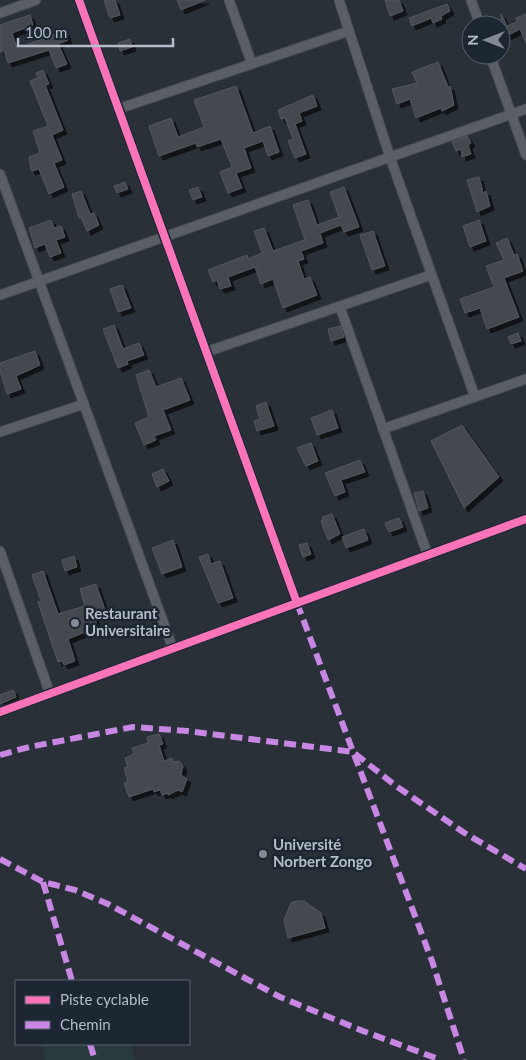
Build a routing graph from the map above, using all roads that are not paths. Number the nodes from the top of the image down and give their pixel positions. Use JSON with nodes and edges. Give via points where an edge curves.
{"nodes":[{"id":1,"x":36,"y":0,"type":"edge"},
{"id":2,"x":79,"y":0,"type":"edge"},
{"id":3,"x":229,"y":0,"type":"edge"},
{"id":4,"x":338,"y":0,"type":"edge"},
{"id":5,"x":471,"y":0,"type":"edge"},
{"id":6,"x":0,"y":13,"type":"edge"},
{"id":7,"x":476,"y":15,"type":"edge"},
{"id":8,"x":349,"y":31,"type":"junction"},
{"id":9,"x":252,"y":64,"type":"junction"},
{"id":10,"x":494,"y":65,"type":"edge"},
{"id":11,"x":118,"y":109,"type":"junction"},
{"id":12,"x":526,"y":109,"type":"edge"},
{"id":13,"x":511,"y":114,"type":"junction"},
{"id":14,"x":526,"y":156,"type":"edge"},
{"id":15,"x":390,"y":157,"type":"junction"},
{"id":16,"x":0,"y":174,"type":"edge"},
{"id":17,"x":165,"y":237,"type":"junction"},
{"id":18,"x":431,"y":274,"type":"junction"},
{"id":19,"x":39,"y":282,"type":"junction"},
{"id":20,"x":0,"y":295,"type":"edge"},
{"id":21,"x":340,"y":307,"type":"junction"},
{"id":22,"x":206,"y":352,"type":"junction"},
{"id":23,"x":526,"y":379,"type":"edge"},
{"id":24,"x":475,"y":397,"type":"junction"},
{"id":25,"x":84,"y":404,"type":"junction"},
{"id":26,"x":383,"y":429,"type":"junction"},
{"id":27,"x":0,"y":432,"type":"edge"},
{"id":28,"x":526,"y":520,"type":"edge"},
{"id":29,"x":0,"y":550,"type":"edge"},
{"id":30,"x":428,"y":556,"type":"junction"},
{"id":31,"x":297,"y":603,"type":"junction"},
{"id":32,"x":173,"y":649,"type":"junction"},
{"id":33,"x":50,"y":694,"type":"junction"},
{"id":34,"x":0,"y":712,"type":"edge"}],
"edges":[{"from":1,"to":6,"type":"street"},
{"from":2,"to":11,"type":"street"},
{"from":3,"to":9,"type":"street"},
{"from":4,"to":8,"type":"street"},
{"from":5,"to":7,"type":"street"},
{"from":8,"to":9,"type":"street"},
{"from":8,"to":15,"type":"street"},
{"from":9,"to":11,"type":"street"},
{"from":10,"to":13,"type":"street"},
{"from":11,"to":17,"type":"street"},
{"from":12,"to":13,"type":"street"},
{"from":13,"to":14,"type":"street"},
{"from":13,"to":15,"type":"street"},
{"from":15,"to":17,"type":"street"},
{"from":15,"to":18,"type":"street"},
{"from":16,"to":19,"type":"street"},
{"from":17,"to":19,"type":"street"},
{"from":17,"to":22,"type":"street"},
{"from":18,"to":21,"type":"street"},
{"from":18,"to":24,"type":"street"},
{"from":19,"to":20,"type":"street"},
{"from":19,"to":25,"type":"street"},
{"from":21,"to":22,"type":"street"},
{"from":21,"to":26,"type":"street"},
{"from":22,"to":31,"type":"street"},
{"from":23,"to":24,"type":"street"},
{"from":24,"to":26,"type":"street"},
{"from":25,"to":27,"type":"street"},
{"from":25,"to":32,"type":"street"},
{"from":26,"to":30,"type":"street"},
{"from":28,"to":30,"type":"street"},
{"from":29,"to":33,"type":"street"},
{"from":30,"to":31,"type":"street"},
{"from":31,"to":32,"type":"street"},
{"from":32,"to":33,"type":"street"},
{"from":33,"to":34,"type":"street"}]}
